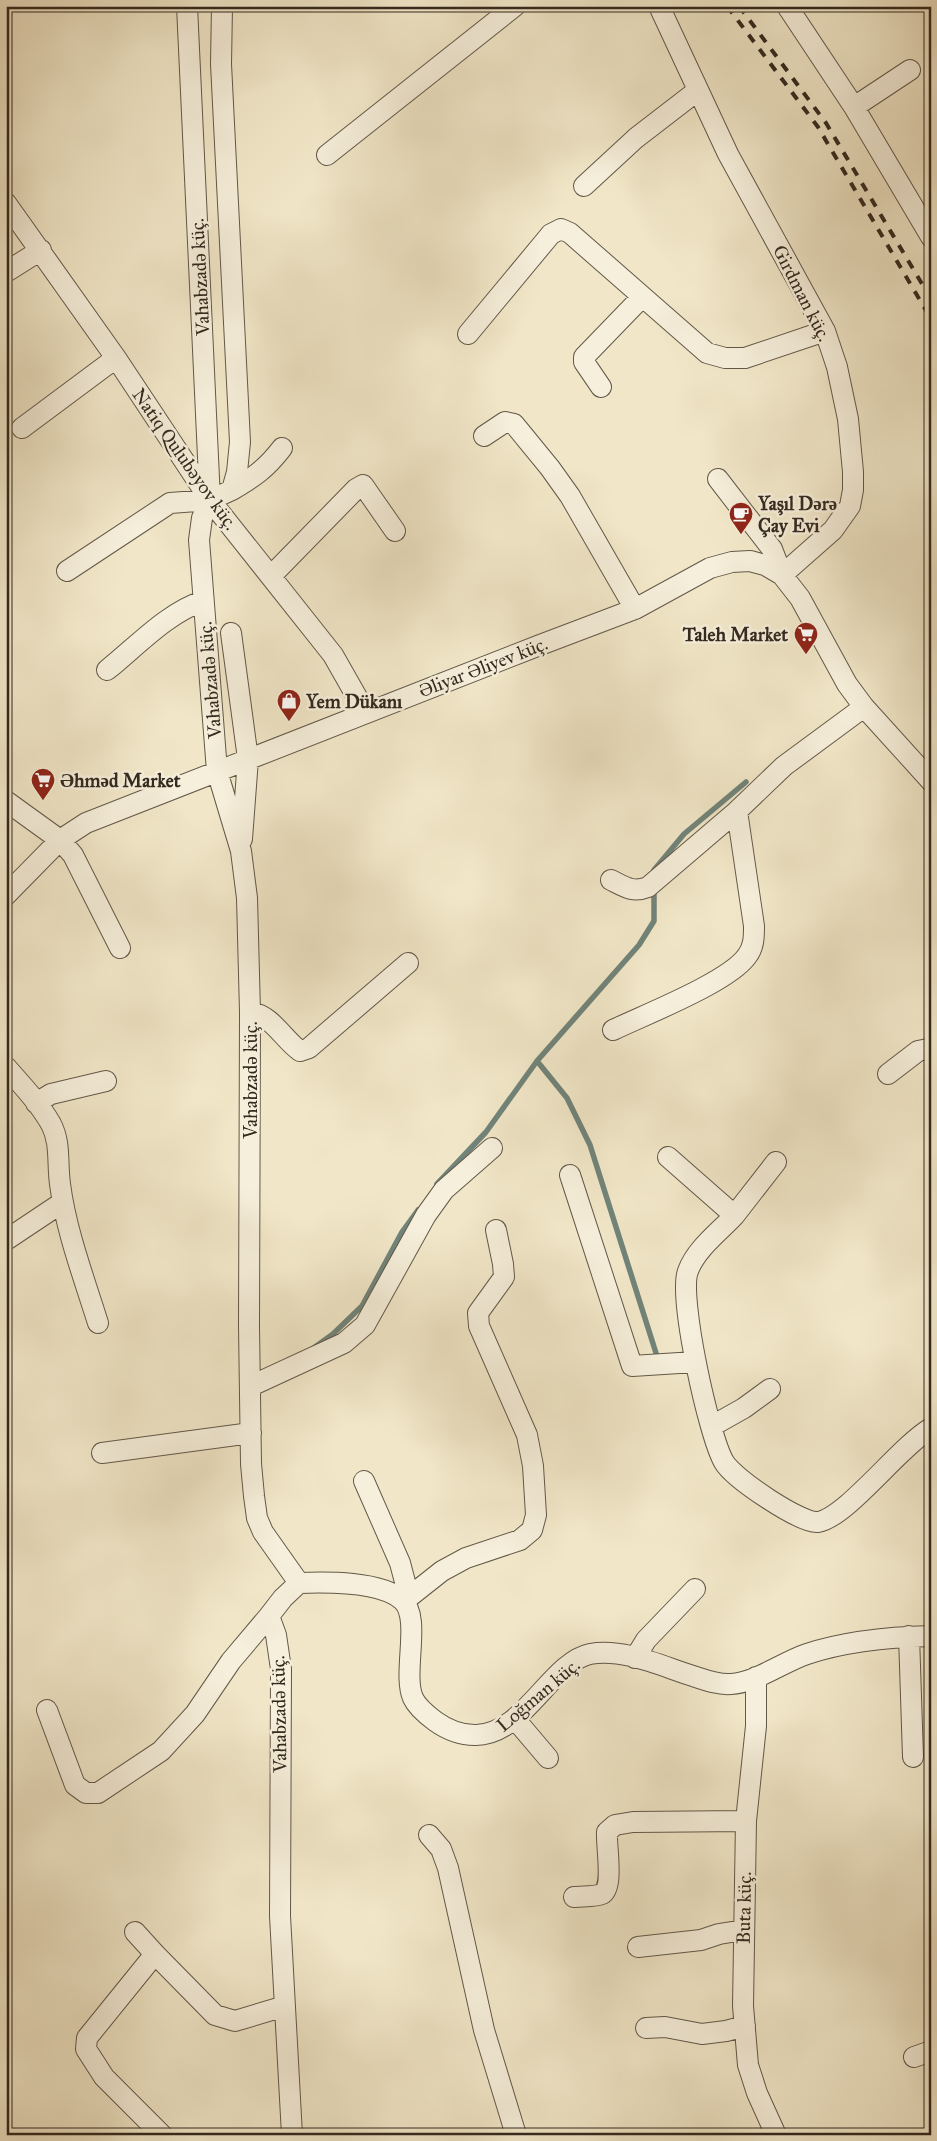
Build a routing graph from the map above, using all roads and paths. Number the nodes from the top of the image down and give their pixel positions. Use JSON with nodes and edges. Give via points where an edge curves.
{"nodes":[{"id":1,"x":187,"y":6,"type":"edge"},
{"id":2,"x":222,"y":6,"type":"edge"},
{"id":3,"x":515,"y":6,"type":"edge"},
{"id":4,"x":658,"y":6,"type":"edge"},
{"id":5,"x":787,"y":6,"type":"edge"},
{"id":6,"x":910,"y":70,"type":"dead end"},
{"id":7,"x":697,"y":91,"type":"junction"},
{"id":8,"x":854,"y":107,"type":"junction"},
{"id":9,"x":327,"y":155,"type":"dead end"},
{"id":10,"x":584,"y":186,"type":"dead end"},
{"id":11,"x":6,"y":203,"type":"edge"},
{"id":12,"x":925,"y":214,"type":"edge"},
{"id":13,"x":931,"y":238,"type":"edge"},
{"id":14,"x":40,"y":250,"type":"junction"},
{"id":15,"x":6,"y":272,"type":"edge"},
{"id":16,"x":642,"y":297,"type":"junction"},
{"id":17,"x":825,"y":331,"type":"junction"},
{"id":18,"x":468,"y":334,"type":"dead end"},
{"id":19,"x":116,"y":358,"type":"junction"},
{"id":20,"x":601,"y":387,"type":"dead end"},
{"id":21,"x":22,"y":428,"type":"dead end"},
{"id":22,"x":484,"y":436,"type":"dead end"},
{"id":23,"x":282,"y":448,"type":"dead end"},
{"id":24,"x":718,"y":479,"type":"dead end"},
{"id":25,"x":232,"y":490,"type":"junction"},
{"id":26,"x":210,"y":500,"type":"junction"},
{"id":27,"x":396,"y":531,"type":"dead end"},
{"id":28,"x":67,"y":571,"type":"dead end"},
{"id":29,"x":271,"y":576,"type":"junction"},
{"id":30,"x":782,"y":576,"type":"junction"},
{"id":31,"x":203,"y":601,"type":"junction"},
{"id":32,"x":635,"y":609,"type":"junction"},
{"id":33,"x":231,"y":633,"type":"dead end"},
{"id":34,"x":107,"y":670,"type":"dead end"},
{"id":35,"x":864,"y":707,"type":"junction"},
{"id":36,"x":366,"y":713,"type":"junction"},
{"id":37,"x":248,"y":759,"type":"junction"},
{"id":38,"x":217,"y":772,"type":"junction"},
{"id":39,"x":931,"y":782,"type":"edge"},
{"id":40,"x":6,"y":801,"type":"edge"},
{"id":41,"x":737,"y":811,"type":"junction"},
{"id":42,"x":60,"y":840,"type":"junction"},
{"id":43,"x":241,"y":851,"type":"junction"},
{"id":44,"x":611,"y":880,"type":"dead end"},
{"id":45,"x":6,"y":895,"type":"edge"},
{"id":46,"x":120,"y":948,"type":"dead end"},
{"id":47,"x":408,"y":963,"type":"dead end"},
{"id":48,"x":250,"y":1012,"type":"junction"},
{"id":49,"x":613,"y":1030,"type":"dead end"},
{"id":50,"x":931,"y":1051,"type":"edge"},
{"id":51,"x":6,"y":1067,"type":"edge"},
{"id":52,"x":888,"y":1074,"type":"dead end"},
{"id":53,"x":106,"y":1082,"type":"dead end"},
{"id":54,"x":36,"y":1103,"type":"junction"},
{"id":55,"x":492,"y":1148,"type":"dead end"},
{"id":56,"x":668,"y":1157,"type":"dead end"},
{"id":57,"x":776,"y":1162,"type":"dead end"},
{"id":58,"x":570,"y":1175,"type":"dead end"},
{"id":59,"x":64,"y":1202,"type":"junction"},
{"id":60,"x":734,"y":1215,"type":"junction"},
{"id":61,"x":496,"y":1230,"type":"dead end"},
{"id":62,"x":6,"y":1240,"type":"edge"},
{"id":63,"x":98,"y":1324,"type":"dead end"},
{"id":64,"x":695,"y":1362,"type":"junction"},
{"id":65,"x":250,"y":1386,"type":"junction"},
{"id":66,"x":770,"y":1388,"type":"dead end"},
{"id":67,"x":712,"y":1426,"type":"junction"},
{"id":68,"x":931,"y":1428,"type":"edge"},
{"id":69,"x":251,"y":1433,"type":"junction"},
{"id":70,"x":102,"y":1453,"type":"dead end"},
{"id":71,"x":364,"y":1481,"type":"dead end"},
{"id":72,"x":299,"y":1583,"type":"junction"},
{"id":73,"x":696,"y":1589,"type":"dead end"},
{"id":74,"x":404,"y":1601,"type":"junction"},
{"id":75,"x":269,"y":1616,"type":"junction"},
{"id":76,"x":909,"y":1636,"type":"junction"},
{"id":77,"x":931,"y":1636,"type":"edge"},
{"id":78,"x":635,"y":1658,"type":"junction"},
{"id":79,"x":756,"y":1677,"type":"junction"},
{"id":80,"x":47,"y":1710,"type":"dead end"},
{"id":81,"x":515,"y":1719,"type":"junction"},
{"id":82,"x":913,"y":1757,"type":"dead end"},
{"id":83,"x":548,"y":1758,"type":"dead end"},
{"id":84,"x":746,"y":1820,"type":"junction"},
{"id":85,"x":429,"y":1835,"type":"dead end"},
{"id":86,"x":574,"y":1897,"type":"dead end"},
{"id":87,"x":744,"y":1930,"type":"junction"},
{"id":88,"x":135,"y":1932,"type":"dead end"},
{"id":89,"x":638,"y":1947,"type":"dead end"},
{"id":90,"x":155,"y":1954,"type":"junction"},
{"id":91,"x":285,"y":2006,"type":"junction"},
{"id":92,"x":745,"y":2026,"type":"junction"},
{"id":93,"x":646,"y":2028,"type":"dead end"},
{"id":94,"x":156,"y":2133,"type":"edge"},
{"id":95,"x":292,"y":2135,"type":"edge"},
{"id":96,"x":516,"y":2135,"type":"edge"},
{"id":97,"x":776,"y":2135,"type":"edge"}],
"edges":[{"from":1,"to":26,"type":"street","name":"Vahabzadə küç."},
{"from":2,"to":25,"type":"street","via":[[221,64],[240,442]]},
{"from":3,"to":9,"type":"street"},
{"from":4,"to":7,"type":"street","name":"Girdman küç."},
{"from":5,"to":8,"type":"street"},
{"from":6,"to":8,"type":"street"},
{"from":7,"to":10,"type":"street","via":[[636,138]]},
{"from":7,"to":17,"type":"street","name":"Girdman küç."},
{"from":8,"to":12,"type":"street"},
{"from":11,"to":14,"type":"street","name":"Natiq Qulubəyov küç."},
{"from":12,"to":13,"type":"street"},
{"from":14,"to":15,"type":"street"},
{"from":14,"to":19,"type":"street","name":"Natiq Qulubəyov küç."},
{"from":16,"to":17,"type":"street","via":[[707,353],[725,358],[744,358]]},
{"from":16,"to":18,"type":"street","via":[[570,233],[561,229],[551,234]]},
{"from":16,"to":20,"type":"street","via":[[584,357]]},
{"from":17,"to":30,"type":"street","name":"Girdman küç.","via":[[837,367],[848,419],[854,490],[850,506],[833,530]]},
{"from":19,"to":21,"type":"street"},
{"from":19,"to":26,"type":"street","name":"Natiq Qulubəyov küç."},
{"from":22,"to":32,"type":"street","via":[[505,422],[514,424],[570,496]]},
{"from":23,"to":25,"type":"street","via":[[257,476]]},
{"from":24,"to":30,"type":"street","via":[[772,549]]},
{"from":25,"to":26,"type":"street"},
{"from":26,"to":28,"type":"street","via":[[170,503]]},
{"from":26,"to":29,"type":"street","name":"Natiq Qulubəyov küç."},
{"from":26,"to":31,"type":"street","name":"Vahabzadə küç.","via":[[202,518],[200,540]]},
{"from":27,"to":29,"type":"street","via":[[362,484]]},
{"from":29,"to":36,"type":"street","name":"Natiq Qulubəyov küç.","via":[[333,655]]},
{"from":30,"to":32,"type":"street","name":"Əliyar Əliyev küç.","via":[[765,565],[750,561],[732,562],[710,568]]},
{"from":30,"to":35,"type":"street","via":[[800,598],[839,671]]},
{"from":31,"to":34,"type":"street","via":[[169,619]]},
{"from":31,"to":38,"type":"street","name":"Vahabzadə küç."},
{"from":32,"to":36,"type":"street","name":"Əliyar Əliyev küç."},
{"from":33,"to":37,"type":"street"},
{"from":35,"to":39,"type":"street"},
{"from":35,"to":41,"type":"street","via":[[784,766]]},
{"from":36,"to":37,"type":"street","name":"Əliyar Əliyev küç."},
{"from":37,"to":38,"type":"street","name":"Əliyar Əliyev küç."},
{"from":37,"to":43,"type":"street"},
{"from":38,"to":42,"type":"street","name":"Əliyar Əliyev küç.","via":[[86,823]]},
{"from":38,"to":43,"type":"street","name":"Vahabzadə küç."},
{"from":40,"to":42,"type":"street"},
{"from":41,"to":44,"type":"street","via":[[648,887],[630,890]]},
{"from":41,"to":49,"type":"street","via":[[754,926],[753,944],[747,956],[709,984]]},
{"from":42,"to":45,"type":"street","name":"Əliyar Əliyev küç."},
{"from":42,"to":46,"type":"street","via":[[82,871]]},
{"from":43,"to":48,"type":"street","name":"Vahabzadə küç.","via":[[247,898]]},
{"from":47,"to":48,"type":"street","via":[[309,1048],[300,1051],[269,1021]]},
{"from":48,"to":65,"type":"street","name":"Vahabzadə küç."},
{"from":50,"to":52,"type":"street","via":[[918,1052]]},
{"from":51,"to":54,"type":"street"},
{"from":53,"to":54,"type":"street","via":[[51,1094]]},
{"from":54,"to":59,"type":"street","via":[[51,1125],[58,1147],[59,1183]]},
{"from":55,"to":65,"type":"street","via":[[444,1190],[426,1215],[365,1325],[344,1343]]},
{"from":56,"to":60,"type":"street"},
{"from":57,"to":60,"type":"street"},
{"from":58,"to":64,"type":"street","via":[[632,1366]]},
{"from":59,"to":62,"type":"street"},
{"from":59,"to":63,"type":"street"},
{"from":60,"to":64,"type":"street","via":[[699,1253],[684,1284]]},
{"from":61,"to":74,"type":"street","via":[[504,1277],[478,1313],[479,1326],[527,1435],[534,1466],[536,1515],[532,1530],[520,1540],[466,1558],[442,1571]]},
{"from":64,"to":67,"type":"street"},
{"from":65,"to":69,"type":"street","name":"Vahabzadə küç."},
{"from":66,"to":67,"type":"street"},
{"from":67,"to":68,"type":"street","via":[[724,1463],[738,1479],[802,1519],[816,1522],[842,1509],[902,1451]]},
{"from":69,"to":70,"type":"street"},
{"from":69,"to":72,"type":"street","name":"Vahabzadə küç.","via":[[257,1518],[263,1532]]},
{"from":71,"to":74,"type":"street","name":"Loğman küç.","via":[[400,1563],[405,1582]]},
{"from":72,"to":74,"type":"street","via":[[375,1588]]},
{"from":72,"to":75,"type":"street"},
{"from":73,"to":78,"type":"street","via":[[646,1640]]},
{"from":74,"to":81,"type":"street","name":"Loğman küç.","via":[[411,1619],[409,1683],[414,1700],[426,1714],[443,1727],[475,1736],[492,1733]]},
{"from":75,"to":80,"type":"street","via":[[231,1661],[195,1714],[161,1750],[98,1793],[86,1793],[74,1785]]},
{"from":75,"to":91,"type":"street","name":"Vahabzadə küç.","via":[[276,1635],[281,1670],[280,1916]]},
{"from":76,"to":77,"type":"street","name":"Loğman küç."},
{"from":76,"to":79,"type":"street","name":"Loğman küç.","via":[[809,1653]]},
{"from":76,"to":82,"type":"street"},
{"from":78,"to":79,"type":"street","name":"Loğman küç.","via":[[713,1683],[731,1684]]},
{"from":78,"to":81,"type":"street","name":"Loğman küç.","via":[[609,1653],[589,1654],[576,1659]]},
{"from":79,"to":84,"type":"street","name":"Buta küç.","via":[[756,1726]]},
{"from":81,"to":83,"type":"street"},
{"from":84,"to":86,"type":"street","via":[[615,1825],[607,1832],[607,1889],[601,1894]]},
{"from":84,"to":87,"type":"street","name":"Buta küç."},
{"from":85,"to":96,"type":"street","via":[[441,1849],[448,1868],[484,2030]]},
{"from":87,"to":89,"type":"street","via":[[701,1940]]},
{"from":87,"to":92,"type":"street","name":"Buta küç."},
{"from":88,"to":90,"type":"street"},
{"from":90,"to":91,"type":"street","via":[[215,2015],[235,2021]]},
{"from":90,"to":94,"type":"street","via":[[87,2038],[86,2049],[104,2077]]},
{"from":91,"to":95,"type":"street","name":"Vahabzadə küç."},
{"from":92,"to":93,"type":"street","via":[[702,2034],[665,2027]]},
{"from":92,"to":97,"type":"street","name":"Buta küç.","via":[[748,2065]]}]}
